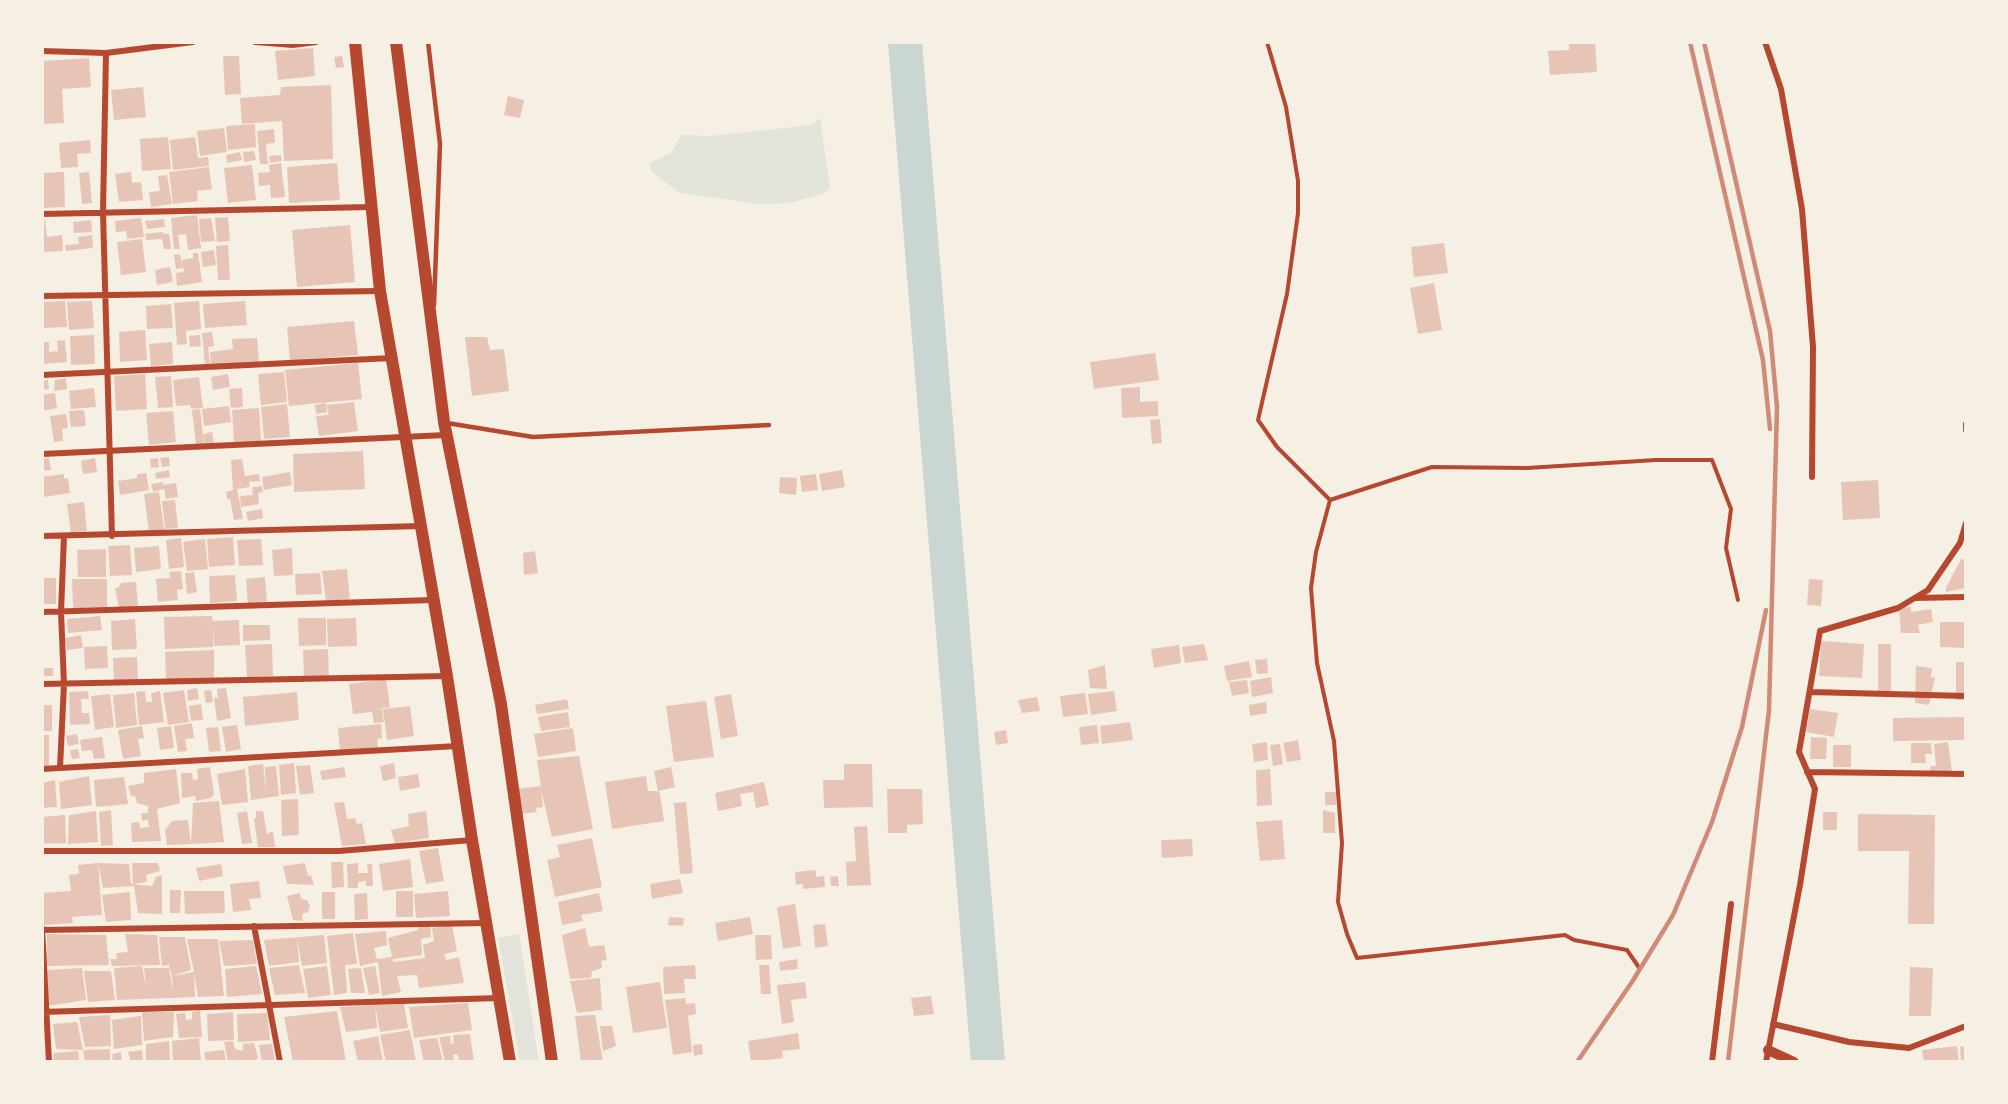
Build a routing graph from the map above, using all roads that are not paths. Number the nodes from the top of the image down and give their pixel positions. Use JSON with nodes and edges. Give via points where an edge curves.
{"nodes":[{"id":1,"x":193,"y":42,"type":"edge"},
{"id":2,"x":255,"y":42,"type":"edge"},
{"id":3,"x":316,"y":42,"type":"edge"},
{"id":4,"x":355,"y":42,"type":"edge"},
{"id":5,"x":396,"y":42,"type":"edge"},
{"id":6,"x":428,"y":42,"type":"edge"},
{"id":7,"x":1765,"y":42,"type":"edge"},
{"id":8,"x":42,"y":51,"type":"edge"},
{"id":9,"x":106,"y":53,"type":"junction"},
{"id":10,"x":372,"y":207,"type":"junction"},
{"id":11,"x":103,"y":212,"type":"junction"},
{"id":12,"x":42,"y":213,"type":"edge"},
{"id":13,"x":380,"y":291,"type":"junction"},
{"id":14,"x":106,"y":295,"type":"junction"},
{"id":15,"x":42,"y":296,"type":"edge"},
{"id":16,"x":433,"y":342,"type":"junction"},
{"id":17,"x":392,"y":358,"type":"junction"},
{"id":18,"x":107,"y":374,"type":"junction"},
{"id":19,"x":42,"y":375,"type":"edge"},
{"id":20,"x":769,"y":425,"type":"dead end"},
{"id":21,"x":445,"y":429,"type":"junction"},
{"id":22,"x":404,"y":438,"type":"junction"},
{"id":23,"x":110,"y":452,"type":"junction"},
{"id":24,"x":42,"y":454,"type":"edge"},
{"id":25,"x":1812,"y":477,"type":"dead end"},
{"id":26,"x":1966,"y":523,"type":"edge"},
{"id":27,"x":421,"y":526,"type":"junction"},
{"id":28,"x":42,"y":536,"type":"edge"},
{"id":29,"x":64,"y":536,"type":"junction"},
{"id":30,"x":112,"y":536,"type":"junction"},
{"id":31,"x":1966,"y":597,"type":"edge"},
{"id":32,"x":1915,"y":598,"type":"junction"},
{"id":33,"x":434,"y":600,"type":"junction"},
{"id":34,"x":42,"y":612,"type":"edge"},
{"id":35,"x":61,"y":612,"type":"junction"},
{"id":36,"x":447,"y":676,"type":"junction"},
{"id":37,"x":42,"y":684,"type":"edge"},
{"id":38,"x":64,"y":684,"type":"junction"},
{"id":39,"x":1810,"y":692,"type":"junction"},
{"id":40,"x":1966,"y":696,"type":"edge"},
{"id":41,"x":458,"y":746,"type":"junction"},
{"id":42,"x":60,"y":768,"type":"junction"},
{"id":43,"x":42,"y":769,"type":"edge"},
{"id":44,"x":1807,"y":772,"type":"junction"},
{"id":45,"x":1966,"y":774,"type":"edge"},
{"id":46,"x":472,"y":840,"type":"junction"},
{"id":47,"x":42,"y":851,"type":"edge"},
{"id":48,"x":1731,"y":904,"type":"dead end"},
{"id":49,"x":486,"y":922,"type":"junction"},
{"id":50,"x":254,"y":926,"type":"junction"},
{"id":51,"x":42,"y":929,"type":"edge"},
{"id":52,"x":499,"y":998,"type":"junction"},
{"id":53,"x":268,"y":1005,"type":"junction"},
{"id":54,"x":44,"y":1012,"type":"edge"},
{"id":55,"x":1773,"y":1024,"type":"junction"},
{"id":56,"x":1966,"y":1026,"type":"edge"},
{"id":57,"x":1768,"y":1050,"type":"junction"},
{"id":58,"x":49,"y":1062,"type":"edge"},
{"id":59,"x":280,"y":1062,"type":"edge"},
{"id":60,"x":510,"y":1062,"type":"edge"},
{"id":61,"x":552,"y":1062,"type":"edge"},
{"id":62,"x":1712,"y":1062,"type":"edge"},
{"id":63,"x":1766,"y":1062,"type":"edge"},
{"id":64,"x":1794,"y":1062,"type":"edge"}],
"edges":[{"from":1,"to":9,"type":"street"},
{"from":2,"to":3,"type":"street"},
{"from":4,"to":10,"type":"main road"},
{"from":5,"to":16,"type":"main road"},
{"from":6,"to":16,"type":"lane","via":[[440,144]]},
{"from":7,"to":25,"type":"street","via":[[1781,89],[1802,209],[1813,347]]},
{"from":8,"to":9,"type":"street"},
{"from":9,"to":11,"type":"street"},
{"from":10,"to":11,"type":"street"},
{"from":10,"to":13,"type":"main road"},
{"from":11,"to":12,"type":"street"},
{"from":11,"to":14,"type":"street"},
{"from":13,"to":14,"type":"street"},
{"from":13,"to":17,"type":"main road"},
{"from":14,"to":15,"type":"street"},
{"from":14,"to":18,"type":"street"},
{"from":16,"to":21,"type":"main road"},
{"from":17,"to":18,"type":"street"},
{"from":17,"to":22,"type":"main road"},
{"from":18,"to":19,"type":"street"},
{"from":18,"to":23,"type":"street"},
{"from":20,"to":21,"type":"lane","via":[[533,437]]},
{"from":21,"to":22,"type":"street"},
{"from":21,"to":61,"type":"main road","via":[[501,704]]},
{"from":22,"to":23,"type":"street"},
{"from":22,"to":27,"type":"main road"},
{"from":23,"to":24,"type":"street"},
{"from":23,"to":30,"type":"street"},
{"from":26,"to":32,"type":"street","via":[[1960,543],[1928,590]]},
{"from":27,"to":30,"type":"street"},
{"from":27,"to":33,"type":"main road"},
{"from":28,"to":29,"type":"street"},
{"from":29,"to":30,"type":"street"},
{"from":29,"to":35,"type":"street"},
{"from":31,"to":32,"type":"street"},
{"from":32,"to":39,"type":"street","via":[[1898,608],[1820,631]]},
{"from":33,"to":35,"type":"street"},
{"from":33,"to":36,"type":"main road"},
{"from":34,"to":35,"type":"street"},
{"from":35,"to":38,"type":"street"},
{"from":36,"to":38,"type":"street"},
{"from":36,"to":41,"type":"main road"},
{"from":37,"to":38,"type":"street"},
{"from":38,"to":42,"type":"street"},
{"from":39,"to":40,"type":"street"},
{"from":39,"to":44,"type":"street","via":[[1799,753]]},
{"from":41,"to":42,"type":"street"},
{"from":41,"to":46,"type":"main road"},
{"from":42,"to":43,"type":"street"},
{"from":44,"to":45,"type":"street"},
{"from":44,"to":55,"type":"street","via":[[1815,789]]},
{"from":46,"to":47,"type":"street","via":[[339,851]]},
{"from":46,"to":49,"type":"main road"},
{"from":48,"to":62,"type":"street"},
{"from":49,"to":50,"type":"street"},
{"from":49,"to":52,"type":"main road"},
{"from":50,"to":51,"type":"street"},
{"from":50,"to":53,"type":"street"},
{"from":51,"to":54,"type":"street"},
{"from":52,"to":53,"type":"street"},
{"from":52,"to":60,"type":"main road"},
{"from":53,"to":54,"type":"street"},
{"from":53,"to":59,"type":"street"},
{"from":54,"to":58,"type":"street"},
{"from":55,"to":56,"type":"street","via":[[1849,1042],[1909,1048]]},
{"from":55,"to":57,"type":"street"},
{"from":57,"to":63,"type":"street"},
{"from":57,"to":64,"type":"street"}]}
